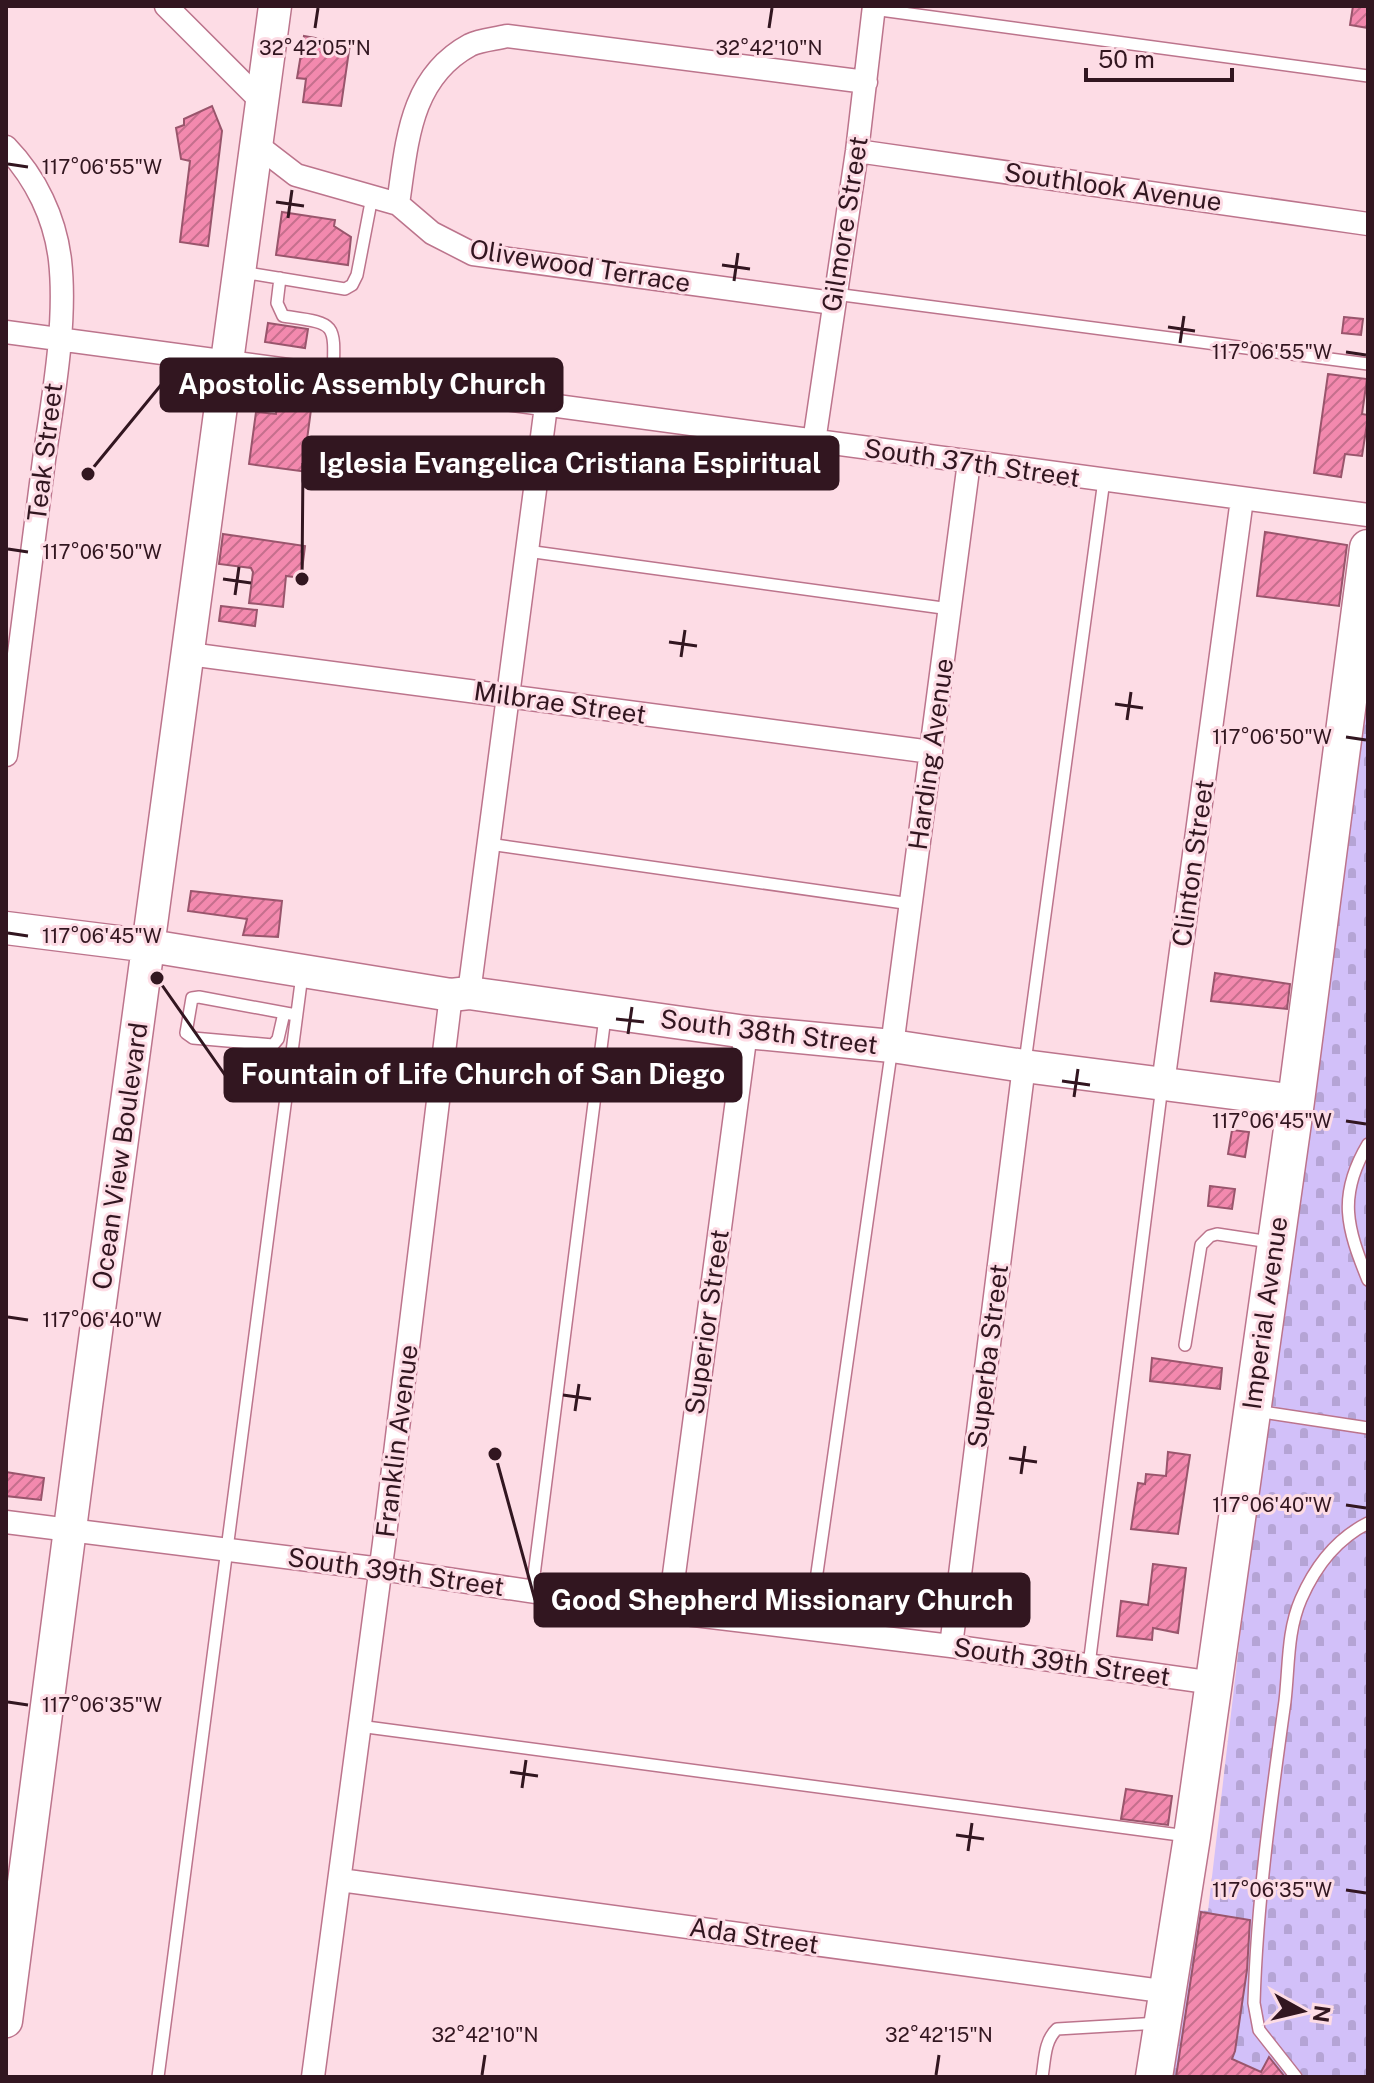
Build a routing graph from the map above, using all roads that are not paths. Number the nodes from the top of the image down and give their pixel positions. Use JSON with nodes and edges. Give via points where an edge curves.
{"nodes":[{"id":1,"x":166,"y":6,"type":"edge"},
{"id":2,"x":275,"y":6,"type":"edge"},
{"id":3,"x":873,"y":8,"type":"edge"},
{"id":4,"x":1368,"y":76,"type":"edge"},
{"id":5,"x":866,"y":82,"type":"junction"},
{"id":6,"x":262,"y":102,"type":"junction"},
{"id":7,"x":257,"y":145,"type":"junction"},
{"id":8,"x":6,"y":147,"type":"edge"},
{"id":9,"x":857,"y":151,"type":"junction"},
{"id":10,"x":372,"y":197,"type":"junction"},
{"id":11,"x":398,"y":204,"type":"junction"},
{"id":12,"x":1368,"y":224,"type":"edge"},
{"id":13,"x":240,"y":271,"type":"junction"},
{"id":14,"x":280,"y":278,"type":"junction"},
{"id":15,"x":834,"y":299,"type":"junction"},
{"id":16,"x":6,"y":332,"type":"edge"},
{"id":17,"x":60,"y":339,"type":"junction"},
{"id":18,"x":228,"y":363,"type":"junction"},
{"id":19,"x":1368,"y":364,"type":"edge"},
{"id":20,"x":333,"y":377,"type":"junction"},
{"id":21,"x":546,"y":406,"type":"junction"},
{"id":22,"x":814,"y":442,"type":"junction"},
{"id":23,"x":969,"y":462,"type":"junction"},
{"id":24,"x":1104,"y":480,"type":"junction"},
{"id":25,"x":1242,"y":499,"type":"junction"},
{"id":26,"x":1368,"y":515,"type":"edge"},
{"id":27,"x":1368,"y":548,"type":"edge"},
{"id":28,"x":527,"y":551,"type":"junction"},
{"id":29,"x":950,"y":609,"type":"junction"},
{"id":30,"x":189,"y":654,"type":"junction"},
{"id":31,"x":507,"y":696,"type":"junction"},
{"id":32,"x":931,"y":752,"type":"junction"},
{"id":33,"x":6,"y":755,"type":"edge"},
{"id":34,"x":489,"y":844,"type":"junction"},
{"id":35,"x":911,"y":904,"type":"junction"},
{"id":36,"x":6,"y":928,"type":"edge"},
{"id":37,"x":150,"y":946,"type":"junction"},
{"id":38,"x":302,"y":971,"type":"junction"},
{"id":39,"x":460,"y":994,"type":"junction"},
{"id":40,"x":606,"y":1012,"type":"junction"},
{"id":41,"x":290,"y":1014,"type":"junction"},
{"id":42,"x":746,"y":1032,"type":"junction"},
{"id":43,"x":892,"y":1046,"type":"junction"},
{"id":44,"x":1024,"y":1066,"type":"junction"},
{"id":45,"x":1163,"y":1084,"type":"junction"},
{"id":46,"x":1296,"y":1101,"type":"junction"},
{"id":47,"x":1368,"y":1144,"type":"edge"},
{"id":48,"x":1275,"y":1243,"type":"junction"},
{"id":49,"x":1368,"y":1280,"type":"edge"},
{"id":50,"x":1185,"y":1345,"type":"dead end"},
{"id":51,"x":1251,"y":1411,"type":"junction"},
{"id":52,"x":1368,"y":1428,"type":"edge"},
{"id":53,"x":6,"y":1522,"type":"edge"},
{"id":54,"x":1368,"y":1523,"type":"edge"},
{"id":55,"x":71,"y":1529,"type":"junction"},
{"id":56,"x":229,"y":1549,"type":"junction"},
{"id":57,"x":381,"y":1569,"type":"junction"},
{"id":58,"x":532,"y":1591,"type":"junction"},
{"id":59,"x":669,"y":1612,"type":"junction"},
{"id":60,"x":809,"y":1629,"type":"junction"},
{"id":61,"x":951,"y":1646,"type":"junction"},
{"id":62,"x":1089,"y":1665,"type":"junction"},
{"id":63,"x":1214,"y":1683,"type":"junction"},
{"id":64,"x":359,"y":1726,"type":"junction"},
{"id":65,"x":1192,"y":1837,"type":"junction"},
{"id":66,"x":340,"y":1880,"type":"junction"},
{"id":67,"x":1166,"y":2007,"type":"junction"},
{"id":68,"x":6,"y":2021,"type":"edge"},
{"id":69,"x":158,"y":2077,"type":"edge"},
{"id":70,"x":313,"y":2077,"type":"edge"},
{"id":71,"x":1042,"y":2077,"type":"edge"},
{"id":72,"x":1154,"y":2077,"type":"edge"},
{"id":73,"x":1296,"y":2077,"type":"edge"}],
"edges":[{"from":1,"to":6,"type":"street"},
{"from":2,"to":6,"type":"main road","name":"Ocean View Boulevard"},
{"from":3,"to":4,"type":"lane"},
{"from":3,"to":5,"type":"street","name":"Gilmore Street"},
{"from":5,"to":9,"type":"street","name":"Gilmore Street"},
{"from":5,"to":11,"type":"street","via":[[507,36],[472,44],[423,90],[411,120]]},
{"from":6,"to":7,"type":"main road","name":"Ocean View Boulevard"},
{"from":7,"to":10,"type":"street","name":"Olivewood Terrace","via":[[296,175]]},
{"from":7,"to":13,"type":"main road","name":"Ocean View Boulevard"},
{"from":8,"to":17,"type":"street","name":"Teak Street","via":[[40,195],[56,238]]},
{"from":9,"to":12,"type":"street","name":"Southlook Avenue"},
{"from":9,"to":15,"type":"street","name":"Gilmore Street"},
{"from":10,"to":11,"type":"street","name":"Olivewood Terrace"},
{"from":10,"to":14,"type":"lane","via":[[352,285],[345,289]]},
{"from":11,"to":15,"type":"street","name":"Olivewood Terrace","via":[[432,233],[473,254]]},
{"from":13,"to":14,"type":"lane"},
{"from":13,"to":18,"type":"main road","name":"Ocean View Boulevard"},
{"from":14,"to":20,"type":"lane","via":[[277,303],[283,316],[331,328]]},
{"from":15,"to":19,"type":"lane"},
{"from":15,"to":22,"type":"street","name":"Gilmore Street"},
{"from":16,"to":17,"type":"street","name":"South 37th Street"},
{"from":17,"to":18,"type":"street","name":"South 37th Street"},
{"from":17,"to":33,"type":"street","name":"Teak Street"},
{"from":18,"to":20,"type":"street","name":"South 37th Street"},
{"from":18,"to":30,"type":"main road","name":"Ocean View Boulevard"},
{"from":20,"to":21,"type":"street","name":"South 37th Street"},
{"from":21,"to":22,"type":"street","name":"South 37th Street"},
{"from":21,"to":28,"type":"street","name":"Franklin Avenue"},
{"from":22,"to":23,"type":"street","name":"South 37th Street"},
{"from":23,"to":24,"type":"street","name":"South 37th Street"},
{"from":23,"to":29,"type":"street","name":"Harding Avenue"},
{"from":24,"to":25,"type":"street","name":"South 37th Street"},
{"from":24,"to":44,"type":"lane"},
{"from":25,"to":26,"type":"street","name":"South 37th Street"},
{"from":25,"to":45,"type":"street","name":"Clinton Street"},
{"from":27,"to":46,"type":"main road","name":"Imperial Avenue"},
{"from":28,"to":29,"type":"lane"},
{"from":28,"to":31,"type":"street","name":"Franklin Avenue"},
{"from":29,"to":32,"type":"street","name":"Harding Avenue"},
{"from":30,"to":31,"type":"street","name":"Milbrae Street"},
{"from":30,"to":37,"type":"main road","name":"Ocean View Boulevard"},
{"from":31,"to":32,"type":"street","name":"Milbrae Street"},
{"from":31,"to":34,"type":"street","name":"Franklin Avenue"},
{"from":32,"to":35,"type":"street","name":"Harding Avenue"},
{"from":34,"to":35,"type":"lane"},
{"from":34,"to":39,"type":"street","name":"Franklin Avenue"},
{"from":35,"to":43,"type":"street","name":"Harding Avenue"},
{"from":36,"to":37,"type":"main road","name":"South 38th Street"},
{"from":37,"to":38,"type":"main road","name":"South 38th Street"},
{"from":37,"to":55,"type":"main road","name":"Ocean View Boulevard"},
{"from":38,"to":39,"type":"main road","name":"South 38th Street"},
{"from":38,"to":41,"type":"lane"},
{"from":39,"to":40,"type":"main road","name":"South 38th Street"},
{"from":39,"to":57,"type":"street","name":"Franklin Avenue"},
{"from":40,"to":42,"type":"main road","name":"South 38th Street"},
{"from":40,"to":58,"type":"lane"},
{"from":41,"to":41,"type":"lane","via":[[192,998],[186,1033],[273,1045]]},
{"from":41,"to":56,"type":"lane"},
{"from":42,"to":43,"type":"main road","name":"South 38th Street"},
{"from":42,"to":59,"type":"street","name":"Superior Street"},
{"from":43,"to":44,"type":"main road","name":"South 38th Street"},
{"from":43,"to":60,"type":"lane"},
{"from":44,"to":45,"type":"main road","name":"South 38th Street"},
{"from":44,"to":61,"type":"street","name":"Superba Street"},
{"from":45,"to":46,"type":"main road","name":"South 38th Street"},
{"from":45,"to":62,"type":"lane"},
{"from":46,"to":48,"type":"main road","name":"Imperial Avenue"},
{"from":47,"to":49,"type":"lane","via":[[1347,1202],[1350,1235]]},
{"from":48,"to":50,"type":"lane","via":[[1217,1234],[1201,1245]]},
{"from":48,"to":51,"type":"main road","name":"Imperial Avenue"},
{"from":51,"to":52,"type":"lane"},
{"from":51,"to":63,"type":"main road","name":"Imperial Avenue"},
{"from":53,"to":55,"type":"street","name":"South 39th Street"},
{"from":54,"to":73,"type":"lane","via":[[1323,1560],[1301,1599],[1292,1634],[1254,2003],[1259,2030]]},
{"from":55,"to":56,"type":"street","name":"South 39th Street"},
{"from":55,"to":68,"type":"main road","name":"Ocean View Boulevard"},
{"from":56,"to":57,"type":"street","name":"South 39th Street"},
{"from":56,"to":69,"type":"lane"},
{"from":57,"to":58,"type":"street","name":"South 39th Street"},
{"from":57,"to":64,"type":"street","name":"Franklin Avenue"},
{"from":58,"to":59,"type":"street","name":"South 39th Street"},
{"from":59,"to":60,"type":"street","name":"South 39th Street"},
{"from":60,"to":61,"type":"street","name":"South 39th Street"},
{"from":61,"to":62,"type":"street","name":"South 39th Street"},
{"from":62,"to":63,"type":"street","name":"South 39th Street"},
{"from":63,"to":65,"type":"main road","name":"Imperial Avenue"},
{"from":64,"to":65,"type":"lane"},
{"from":64,"to":66,"type":"street","name":"Franklin Avenue"},
{"from":65,"to":67,"type":"main road","name":"Imperial Avenue"},
{"from":66,"to":67,"type":"street","name":"Ada Street"},
{"from":66,"to":70,"type":"street","name":"Franklin Avenue"},
{"from":67,"to":71,"type":"lane","via":[[1057,2029],[1048,2043]]},
{"from":67,"to":72,"type":"main road","name":"Imperial Avenue"}]}
